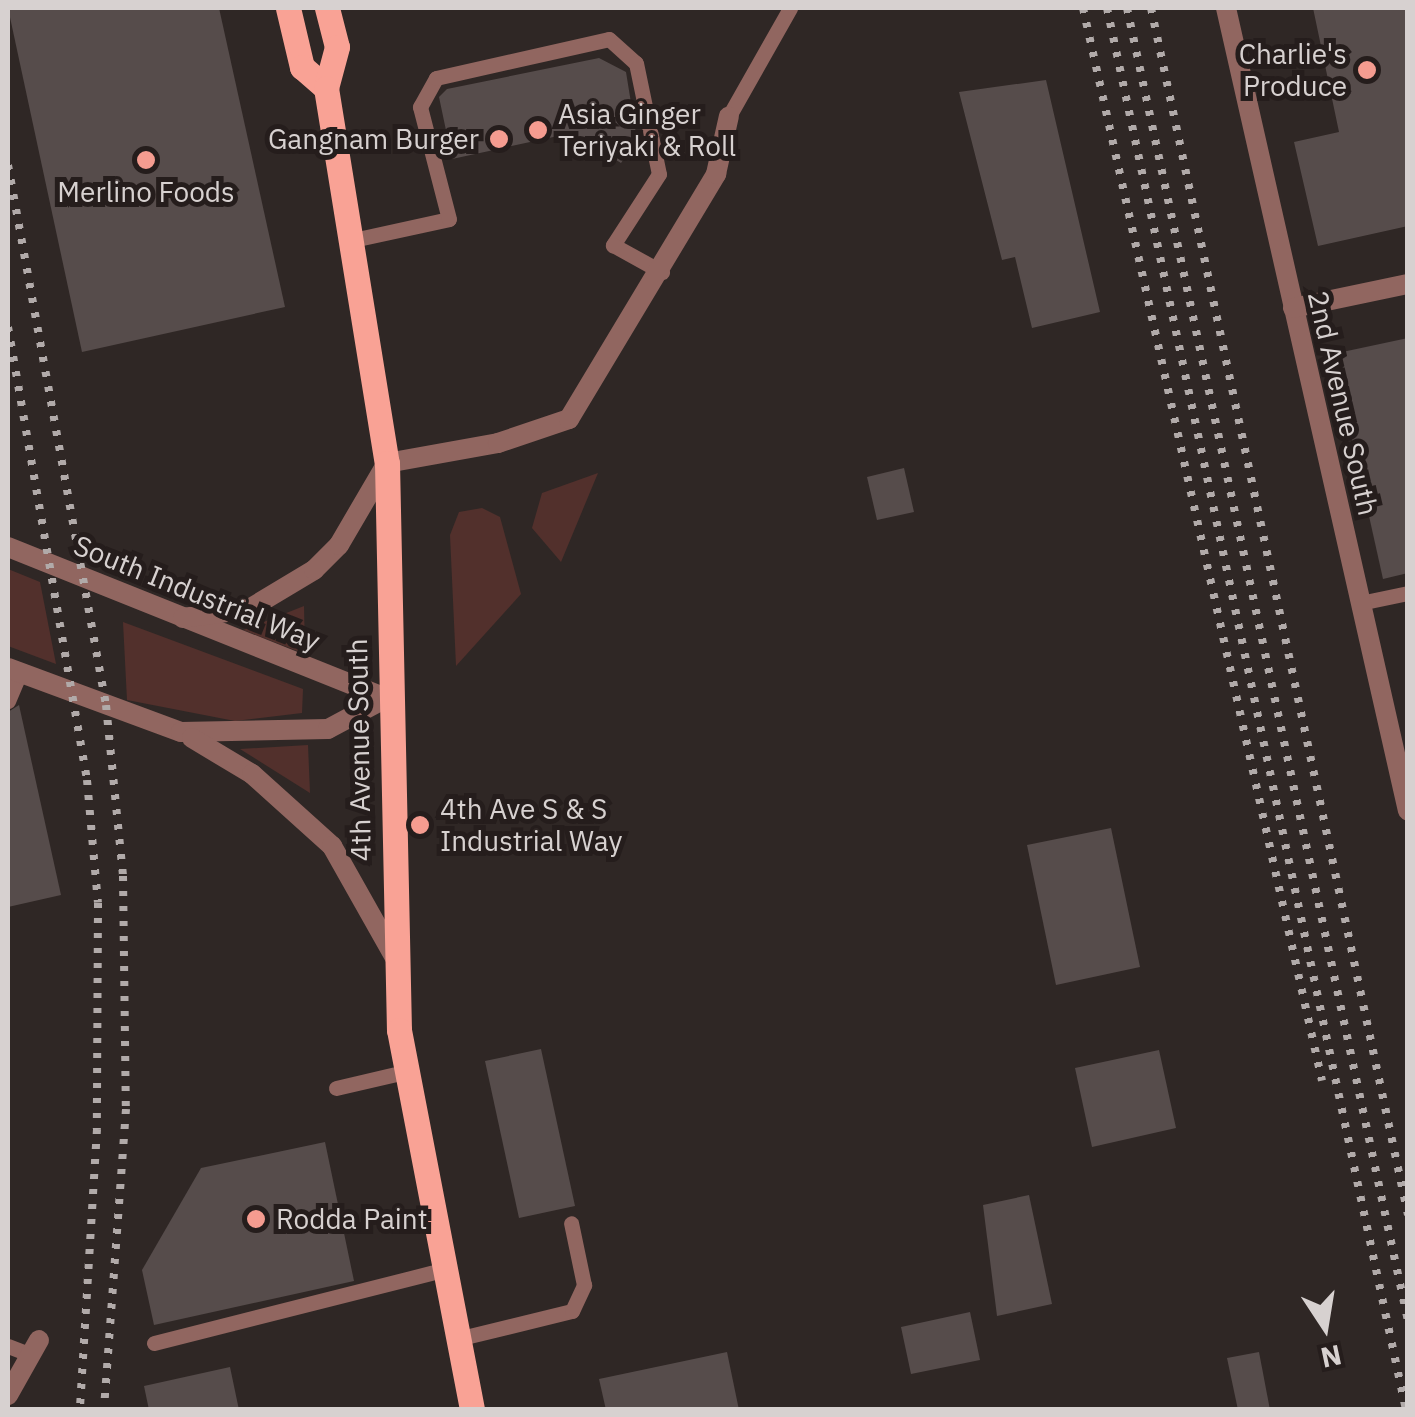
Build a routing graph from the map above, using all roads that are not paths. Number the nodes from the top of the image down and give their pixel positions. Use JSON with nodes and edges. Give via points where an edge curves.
{"nodes":[{"id":1,"x":288,"y":8,"type":"edge"},
{"id":2,"x":327,"y":8,"type":"edge"},
{"id":3,"x":790,"y":8,"type":"edge"},
{"id":4,"x":1226,"y":8,"type":"edge"},
{"id":5,"x":326,"y":88,"type":"junction"},
{"id":6,"x":729,"y":116,"type":"joint"},
{"id":7,"x":354,"y":240,"type":"junction"},
{"id":8,"x":662,"y":272,"type":"junction"},
{"id":9,"x":1408,"y":284,"type":"edge"},
{"id":10,"x":1293,"y":308,"type":"junction"},
{"id":11,"x":387,"y":463,"type":"junction"},
{"id":12,"x":8,"y":547,"type":"edge"},
{"id":13,"x":1408,"y":593,"type":"edge"},
{"id":14,"x":1360,"y":603,"type":"junction"},
{"id":15,"x":181,"y":618,"type":"junction"},
{"id":16,"x":14,"y":671,"type":"edge"},
{"id":17,"x":386,"y":698,"type":"junction"},
{"id":18,"x":8,"y":701,"type":"edge"},
{"id":19,"x":181,"y":732,"type":"junction"},
{"id":20,"x":1408,"y":811,"type":"edge"},
{"id":21,"x":395,"y":958,"type":"junction"},
{"id":22,"x":405,"y":1072,"type":"junction"},
{"id":23,"x":336,"y":1088,"type":"dead end"},
{"id":24,"x":571,"y":1223,"type":"dead end"},
{"id":25,"x":442,"y":1270,"type":"junction"},
{"id":26,"x":457,"y":1339,"type":"junction"},
{"id":27,"x":154,"y":1343,"type":"dead end"},
{"id":28,"x":8,"y":1346,"type":"edge"},
{"id":29,"x":35,"y":1348,"type":"joint"},
{"id":30,"x":8,"y":1395,"type":"edge"},
{"id":31,"x":472,"y":1410,"type":"edge"}],
"edges":[{"from":1,"to":5,"type":"main road","name":"4th Avenue South","via":[[302,68]]},
{"from":2,"to":5,"type":"main road","name":"4th Avenue South","via":[[337,47]]},
{"from":3,"to":6,"type":"lane"},
{"from":4,"to":10,"type":"street","name":"2nd Avenue South"},
{"from":5,"to":7,"type":"main road","name":"4th Avenue South"},
{"from":6,"to":8,"type":"street","via":[[716,174]]},
{"from":7,"to":8,"type":"lane","via":[[449,219],[420,107],[428,84],[610,39],[636,63],[659,174],[613,246]]},
{"from":7,"to":11,"type":"main road","name":"4th Avenue South"},
{"from":8,"to":11,"type":"street","via":[[569,419],[498,443]]},
{"from":9,"to":10,"type":"street"},
{"from":10,"to":14,"type":"street","name":"2nd Avenue South"},
{"from":11,"to":15,"type":"street","via":[[338,545],[314,570],[249,609]]},
{"from":11,"to":17,"type":"main road","name":"4th Avenue South"},
{"from":12,"to":15,"type":"street","name":"South Industrial Way"},
{"from":13,"to":14,"type":"lane"},
{"from":14,"to":20,"type":"street","name":"2nd Avenue South"},
{"from":15,"to":17,"type":"street","name":"South Industrial Way"},
{"from":16,"to":18,"type":"lane"},
{"from":16,"to":19,"type":"street"},
{"from":17,"to":19,"type":"street","via":[[328,729]]},
{"from":17,"to":21,"type":"main road","name":"4th Avenue South"},
{"from":19,"to":21,"type":"street","via":[[252,774],[332,846]]},
{"from":21,"to":22,"type":"main road","name":"4th Avenue South"},
{"from":22,"to":23,"type":"lane"},
{"from":22,"to":25,"type":"main road","name":"4th Avenue South"},
{"from":24,"to":26,"type":"lane","via":[[584,1285],[572,1310]]},
{"from":25,"to":26,"type":"main road","name":"4th Avenue South"},
{"from":25,"to":27,"type":"lane"},
{"from":26,"to":31,"type":"main road","name":"4th Avenue South"},
{"from":28,"to":29,"type":"lane"},
{"from":29,"to":30,"type":"street"}]}
